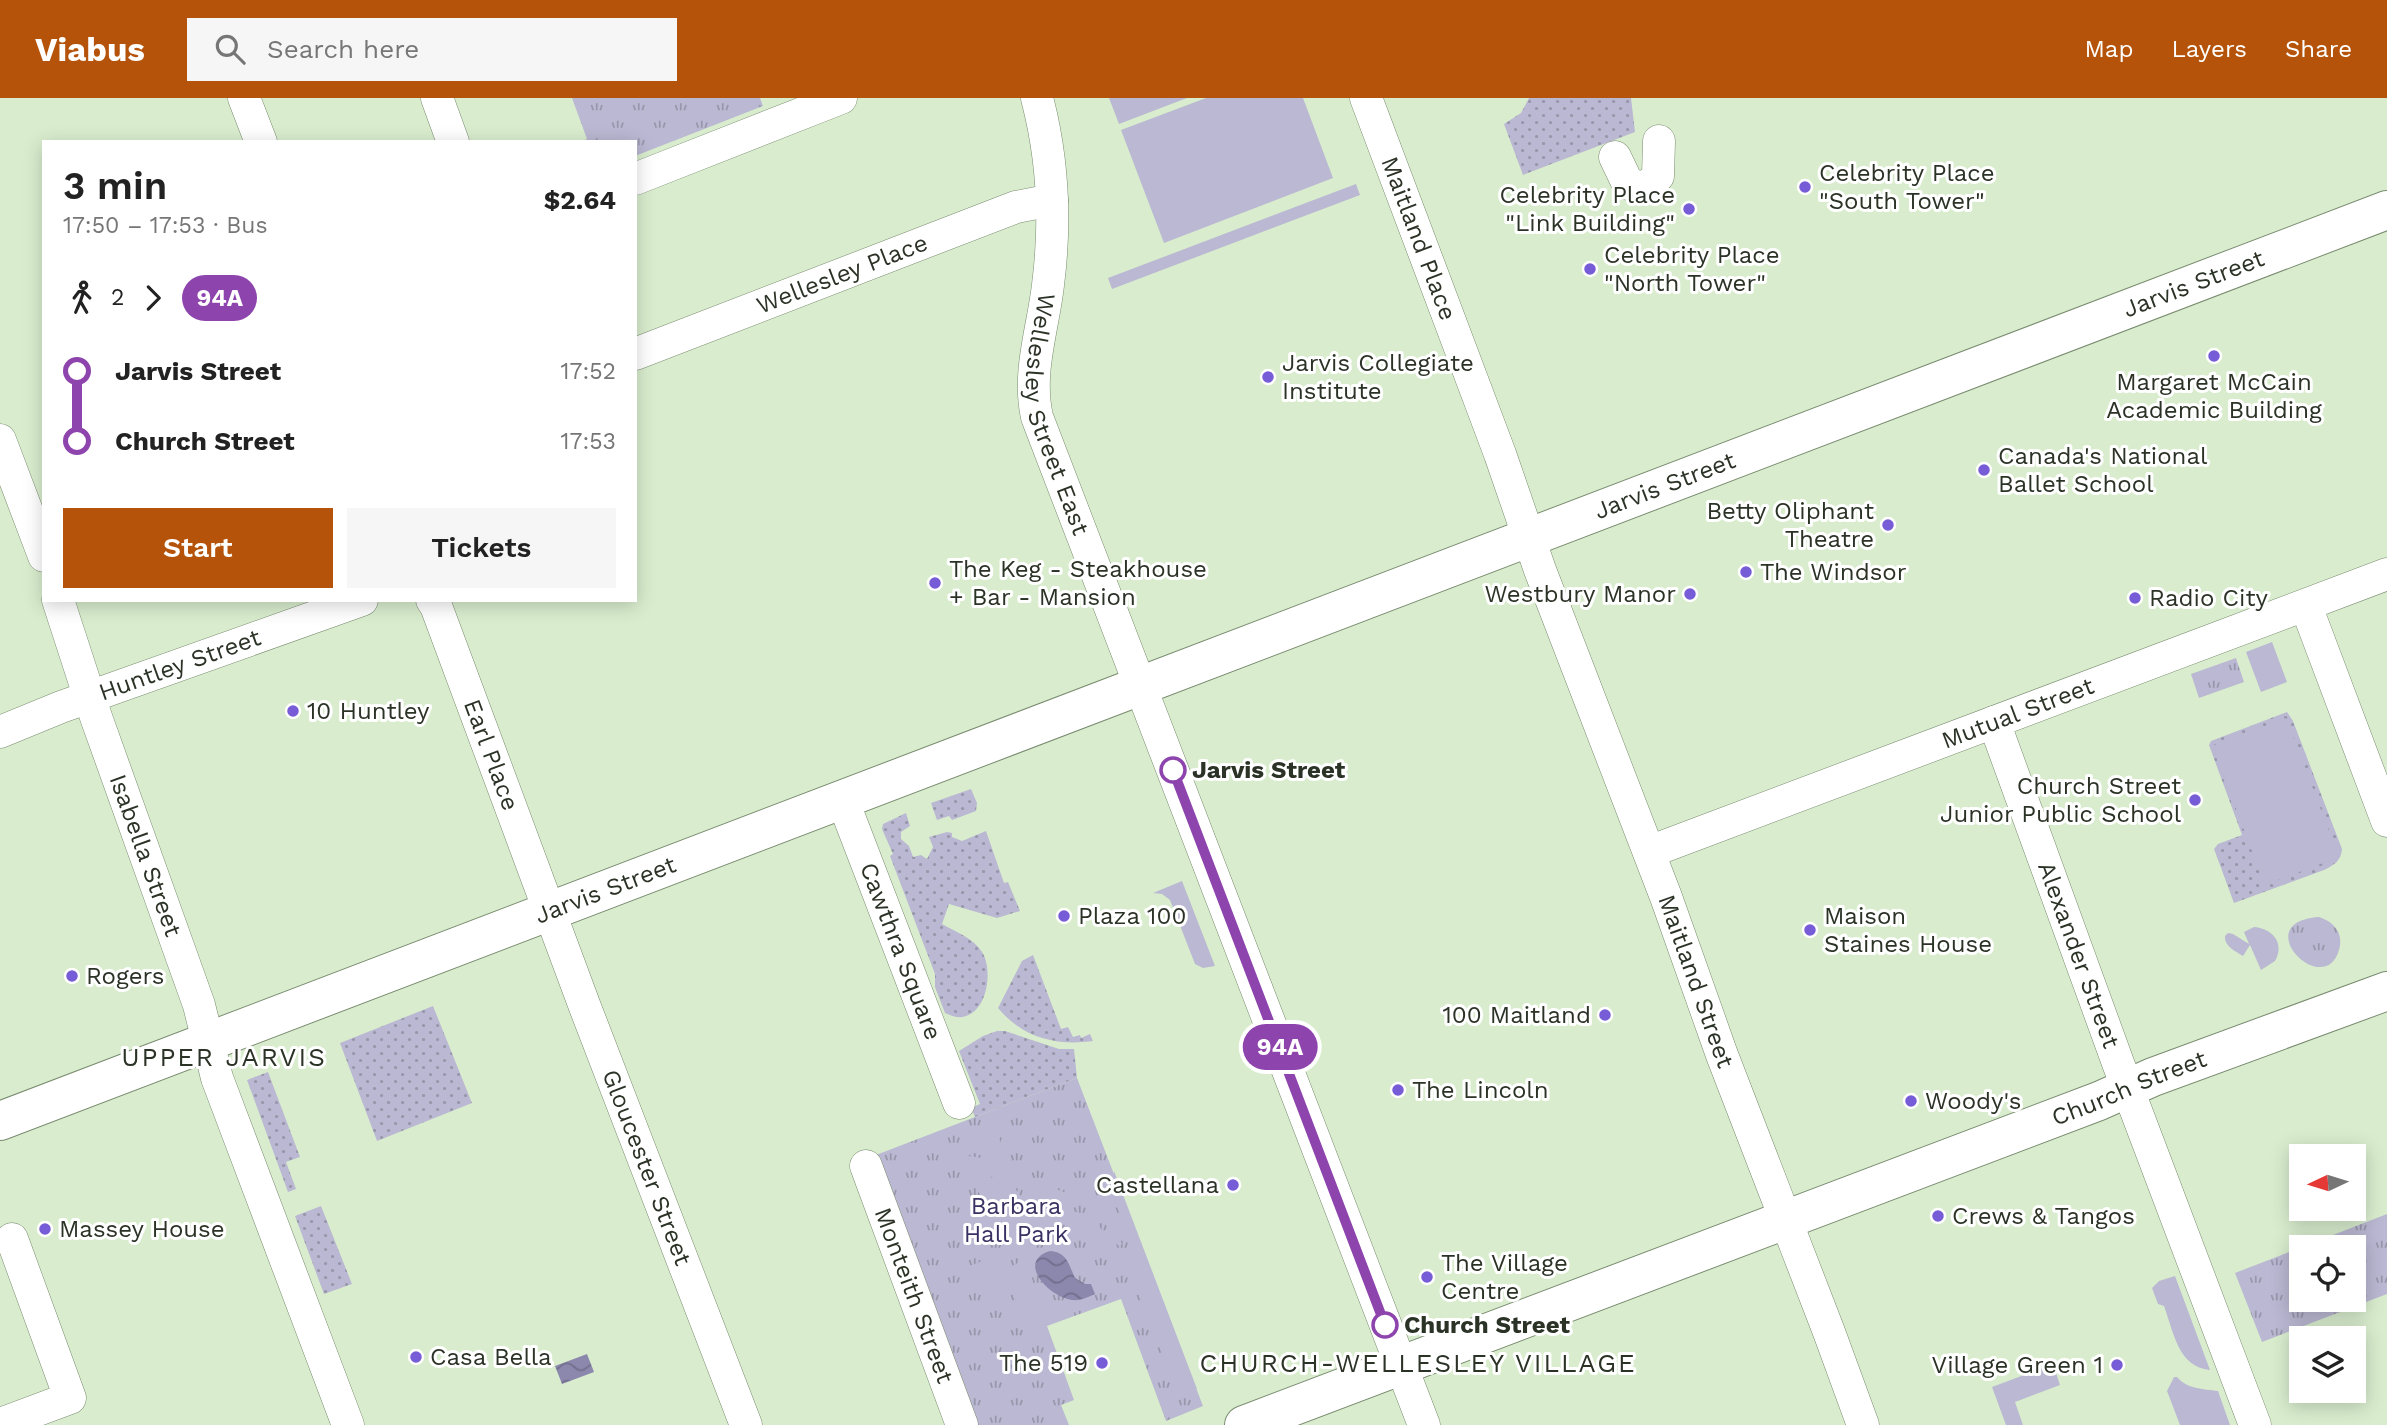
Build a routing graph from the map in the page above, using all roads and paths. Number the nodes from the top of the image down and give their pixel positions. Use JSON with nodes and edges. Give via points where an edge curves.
{"nodes":[{"id":1,"x":244,"y":98,"type":"edge"},
{"id":2,"x":437,"y":98,"type":"edge"},
{"id":3,"x":841,"y":98,"type":"edge"},
{"id":4,"x":1037,"y":98,"type":"edge"},
{"id":5,"x":1366,"y":98,"type":"edge"},
{"id":6,"x":260,"y":140,"type":"edge"},
{"id":7,"x":452,"y":140,"type":"edge"},
{"id":8,"x":1659,"y":141,"type":"dead end"},
{"id":9,"x":1615,"y":157,"type":"dead end"},
{"id":10,"x":637,"y":178,"type":"edge"},
{"id":11,"x":1052,"y":200,"type":"junction"},
{"id":12,"x":2387,"y":210,"type":"edge"},
{"id":13,"x":637,"y":353,"type":"edge"},
{"id":14,"x":0,"y":440,"type":"edge"},
{"id":15,"x":1530,"y":538,"type":"junction"},
{"id":16,"x":42,"y":550,"type":"edge"},
{"id":17,"x":2387,"y":574,"type":"edge"},
{"id":18,"x":59,"y":602,"type":"edge"},
{"id":19,"x":356,"y":602,"type":"edge"},
{"id":20,"x":433,"y":602,"type":"edge"},
{"id":21,"x":2306,"y":606,"type":"junction"},
{"id":22,"x":1140,"y":687,"type":"junction"},
{"id":23,"x":89,"y":697,"type":"junction"},
{"id":24,"x":1994,"y":722,"type":"junction"},
{"id":25,"x":0,"y":732,"type":"edge"},
{"id":26,"x":843,"y":801,"type":"junction"},
{"id":27,"x":2387,"y":821,"type":"edge"},
{"id":28,"x":1649,"y":852,"type":"junction"},
{"id":29,"x":550,"y":911,"type":"junction"},
{"id":30,"x":2387,"y":991,"type":"edge"},
{"id":31,"x":209,"y":1043,"type":"junction"},
{"id":32,"x":97,"y":1084,"type":"junction"},
{"id":33,"x":2128,"y":1088,"type":"junction"},
{"id":34,"x":0,"y":1101,"type":"edge"},
{"id":35,"x":959,"y":1103,"type":"dead end"},
{"id":36,"x":0,"y":1121,"type":"edge"},
{"id":37,"x":866,"y":1166,"type":"dead end"},
{"id":38,"x":1786,"y":1219,"type":"junction"},
{"id":39,"x":12,"y":1240,"type":"dead end"},
{"id":40,"x":1400,"y":1365,"type":"junction"},
{"id":41,"x":0,"y":1424,"type":"edge"},
{"id":42,"x":348,"y":1425,"type":"edge"},
{"id":43,"x":746,"y":1425,"type":"edge"},
{"id":44,"x":962,"y":1425,"type":"edge"},
{"id":45,"x":1244,"y":1425,"type":"edge"},
{"id":46,"x":1424,"y":1425,"type":"edge"},
{"id":47,"x":1863,"y":1425,"type":"edge"},
{"id":48,"x":2255,"y":1425,"type":"edge"}],
"edges":[{"from":1,"to":6,"type":"street"},
{"from":2,"to":7,"type":"street"},
{"from":3,"to":10,"type":"street"},
{"from":4,"to":11,"type":"street","name":"Wellesley Street East"},
{"from":5,"to":15,"type":"street","name":"Maitland Place"},
{"from":8,"to":9,"type":"street","via":[[1658,176],[1646,188],[1628,184]]},
{"from":11,"to":13,"type":"street","name":"Wellesley Place","via":[[1025,204]]},
{"from":11,"to":22,"type":"street","name":"Wellesley Street East","via":[[1053,241],[1032,383],[1037,417]]},
{"from":12,"to":15,"type":"main road","name":"Jarvis Street"},
{"from":14,"to":16,"type":"street"},
{"from":15,"to":22,"type":"main road","name":"Jarvis Street"},
{"from":15,"to":28,"type":"street","name":"Maitland Street"},
{"from":17,"to":21,"type":"street","name":"Mutual Street"},
{"from":18,"to":23,"type":"street","name":"Isabella Street"},
{"from":19,"to":23,"type":"street","name":"Huntley Street"},
{"from":20,"to":29,"type":"street","name":"Earl Place"},
{"from":21,"to":24,"type":"street","name":"Mutual Street"},
{"from":21,"to":27,"type":"street"},
{"from":22,"to":26,"type":"main road","name":"Jarvis Street"},
{"from":22,"to":40,"type":"street","name":"Wellesley Street East"},
{"from":23,"to":25,"type":"street","name":"Huntley Street"},
{"from":23,"to":31,"type":"street","name":"Isabella Street"},
{"from":24,"to":28,"type":"street","name":"Mutual Street"},
{"from":24,"to":33,"type":"street","name":"Alexander Street"},
{"from":26,"to":29,"type":"main road","name":"Jarvis Street"},
{"from":26,"to":35,"type":"street","name":"Cawthra Square"},
{"from":28,"to":38,"type":"street","name":"Maitland Street"},
{"from":29,"to":31,"type":"main road","name":"Jarvis Street"},
{"from":29,"to":43,"type":"street","name":"Gloucester Street"},
{"from":30,"to":33,"type":"main road","name":"Church Street"},
{"from":31,"to":32,"type":"main road","name":"Jarvis Street"},
{"from":31,"to":42,"type":"street","name":"Isabella Street","via":[[217,1078]]},
{"from":32,"to":34,"type":"main road"},
{"from":32,"to":36,"type":"main road","name":"Jarvis Street"},
{"from":33,"to":38,"type":"main road","name":"Church Street"},
{"from":33,"to":48,"type":"street","name":"Alexander Street"},
{"from":37,"to":44,"type":"street","name":"Monteith Street"},
{"from":38,"to":40,"type":"main road","name":"Church Street"},
{"from":38,"to":47,"type":"street","name":"Maitland Street"},
{"from":39,"to":41,"type":"street","via":[[70,1398]]},
{"from":40,"to":45,"type":"main road","name":"Church Street"},
{"from":40,"to":46,"type":"street","name":"Wellesley Street East"}]}
